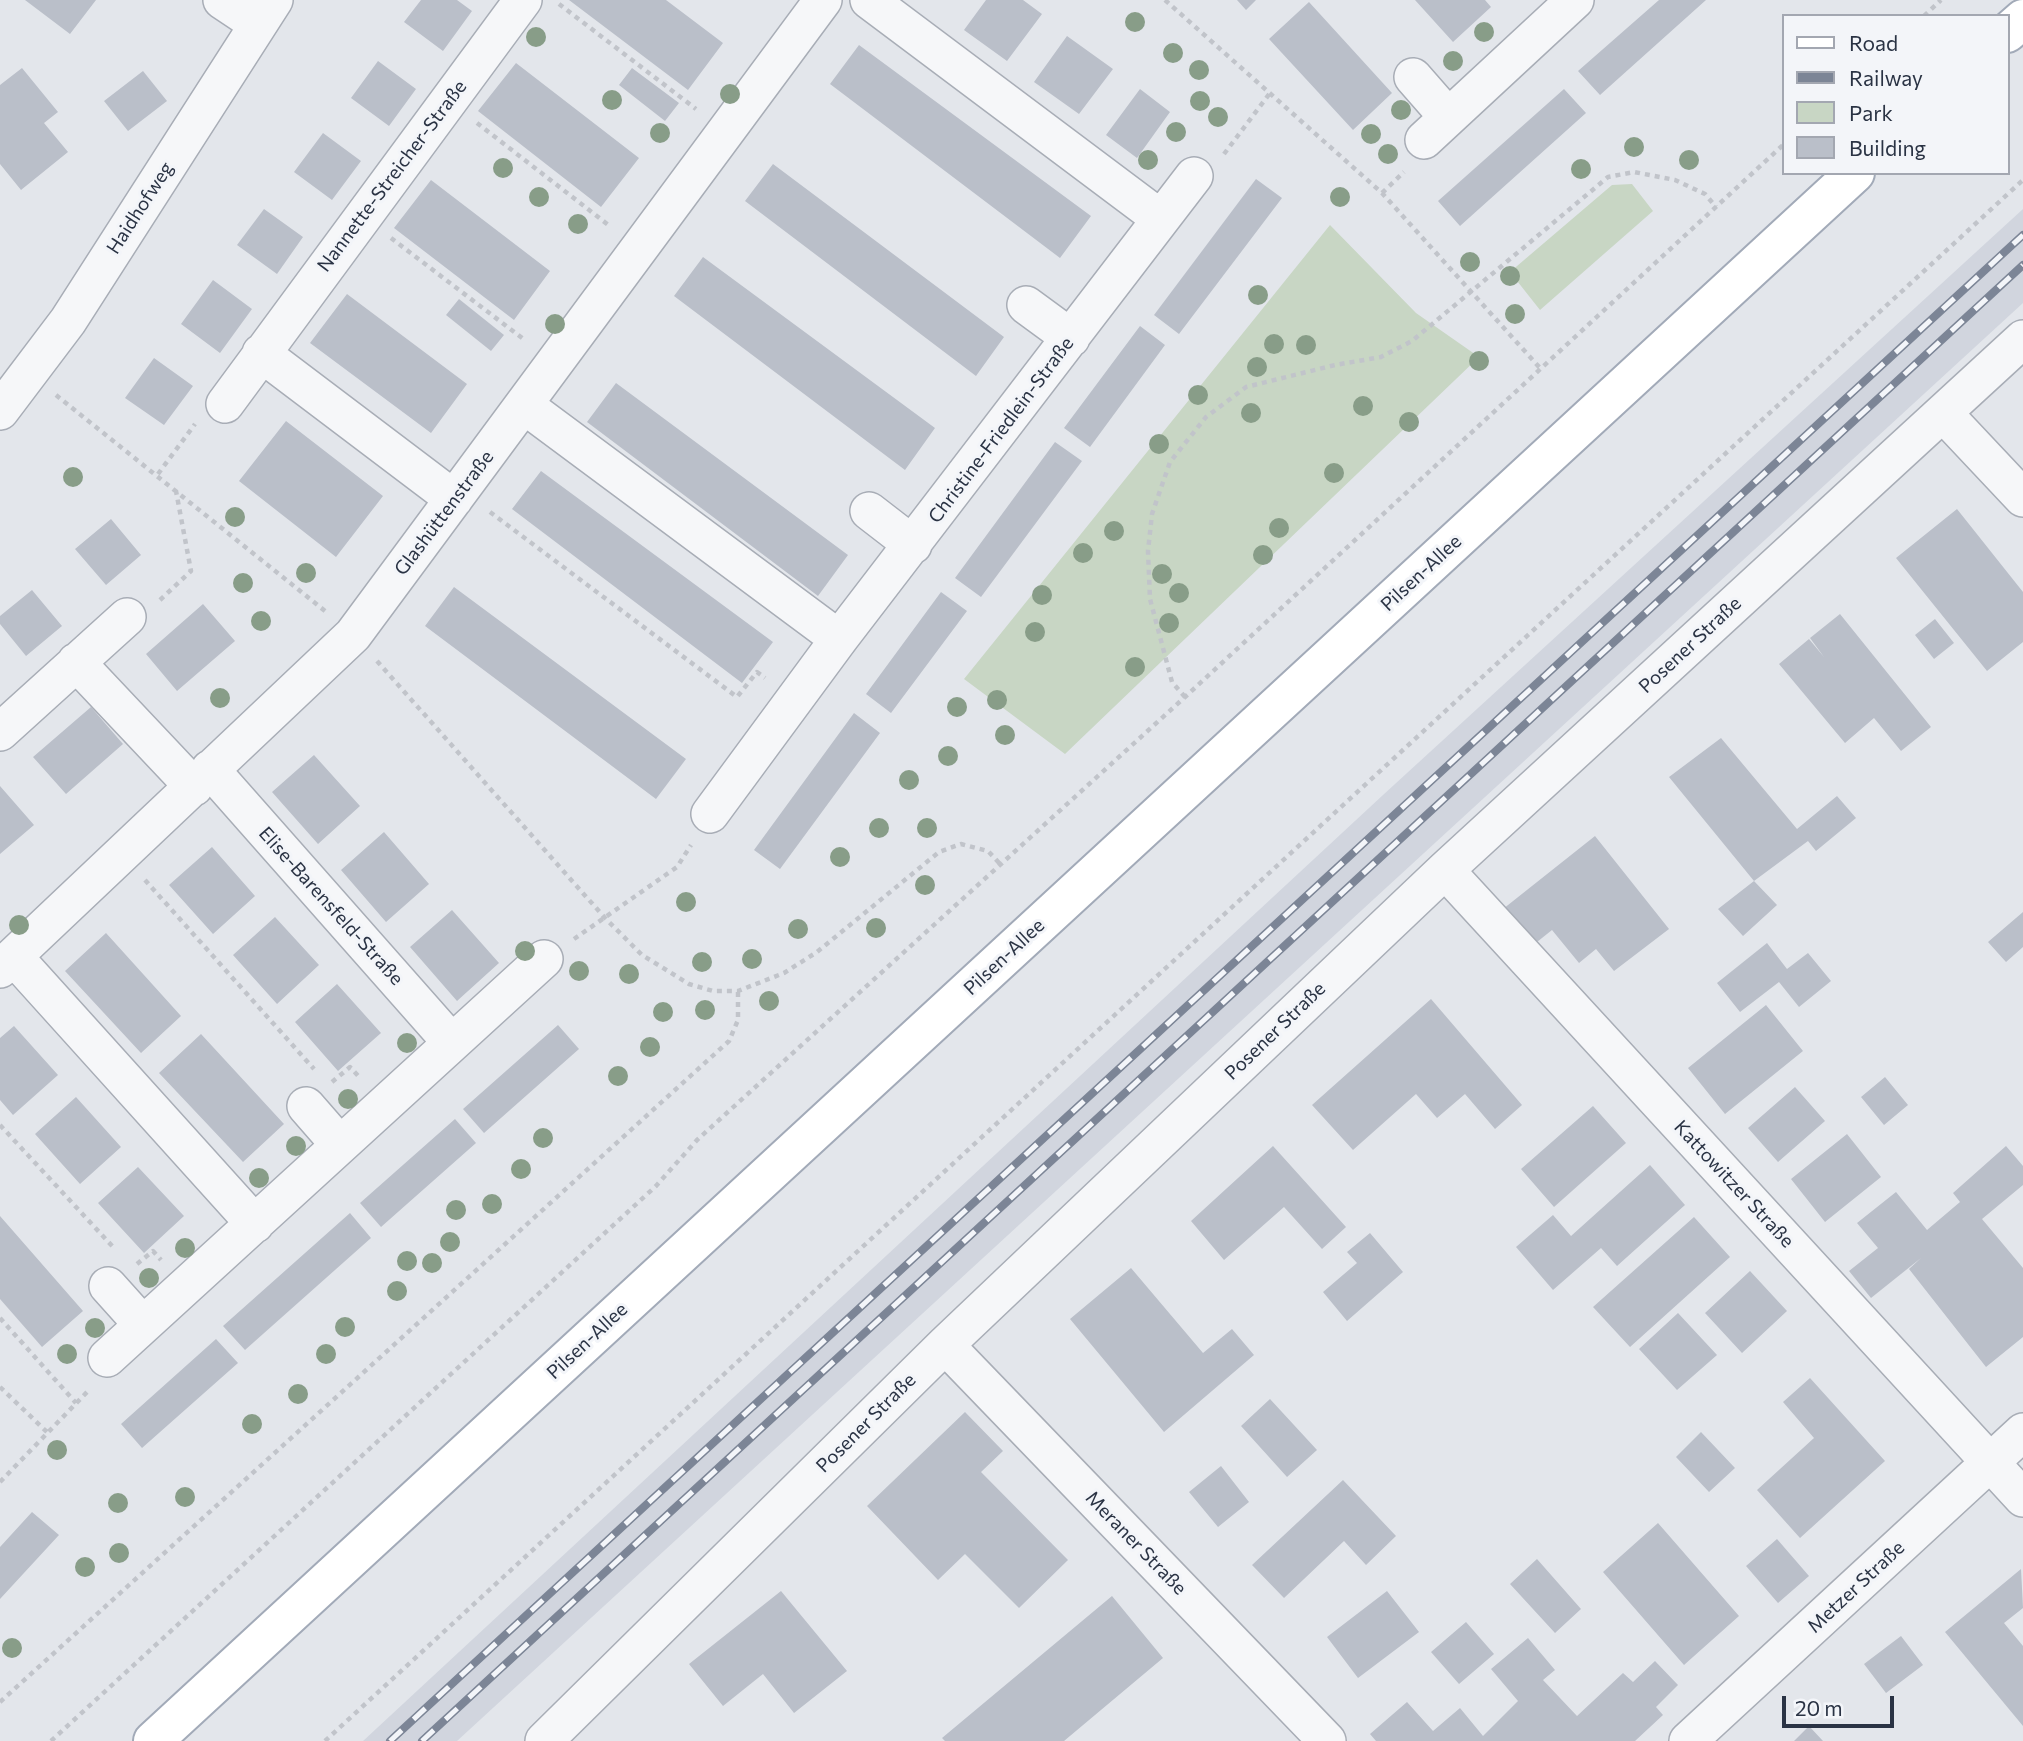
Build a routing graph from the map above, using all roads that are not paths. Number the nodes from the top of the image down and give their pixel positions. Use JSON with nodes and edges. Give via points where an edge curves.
{"nodes":[{"id":1,"x":222,"y":0,"type":"edge"},
{"id":2,"x":523,"y":0,"type":"edge"},
{"id":3,"x":869,"y":0,"type":"edge"},
{"id":4,"x":819,"y":2,"type":"edge"},
{"id":5,"x":1569,"y":2,"type":"edge"},
{"id":6,"x":266,"y":12,"type":"edge"},
{"id":7,"x":2023,"y":19,"type":"edge"},
{"id":8,"x":2009,"y":31,"type":"edge"},
{"id":9,"x":1413,"y":77,"type":"dead end"},
{"id":10,"x":1853,"y":175,"type":"edge"},
{"id":11,"x":1194,"y":176,"type":"road end"},
{"id":12,"x":1161,"y":219,"type":"junction"},
{"id":13,"x":1026,"y":305,"type":"dead end"},
{"id":14,"x":1071,"y":338,"type":"junction"},
{"id":15,"x":2023,"y":339,"type":"edge"},
{"id":16,"x":261,"y":353,"type":"junction"},
{"id":17,"x":225,"y":404,"type":"road end"},
{"id":18,"x":524,"y":405,"type":"junction"},
{"id":19,"x":0,"y":411,"type":"edge"},
{"id":20,"x":1943,"y":412,"type":"junction"},
{"id":21,"x":458,"y":495,"type":"junction"},
{"id":22,"x":2023,"y":498,"type":"edge"},
{"id":23,"x":869,"y":511,"type":"dead end"},
{"id":24,"x":913,"y":545,"type":"junction"},
{"id":25,"x":127,"y":617,"type":"road end"},
{"id":26,"x":839,"y":639,"type":"junction"},
{"id":27,"x":76,"y":662,"type":"junction"},
{"id":28,"x":0,"y":732,"type":"edge"},
{"id":29,"x":202,"y":778,"type":"junction"},
{"id":30,"x":710,"y":814,"type":"road end"},
{"id":31,"x":1445,"y":870,"type":"junction"},
{"id":32,"x":544,"y":959,"type":"road end"},
{"id":33,"x":7,"y":963,"type":"edge"},
{"id":34,"x":452,"y":1043,"type":"junction"},
{"id":35,"x":318,"y":1089,"type":"road end"},
{"id":36,"x":340,"y":1145,"type":"junction"},
{"id":37,"x":255,"y":1224,"type":"junction"},
{"id":38,"x":121,"y":1271,"type":"road end"},
{"id":39,"x":143,"y":1325,"type":"junction"},
{"id":40,"x":945,"y":1345,"type":"junction"},
{"id":41,"x":107,"y":1358,"type":"road end"},
{"id":42,"x":2023,"y":1432,"type":"edge"},
{"id":43,"x":1990,"y":1463,"type":"junction"},
{"id":44,"x":2023,"y":1499,"type":"edge"},
{"id":45,"x":153,"y":1741,"type":"edge"},
{"id":46,"x":544,"y":1741,"type":"edge"},
{"id":47,"x":1327,"y":1741,"type":"edge"},
{"id":48,"x":1688,"y":1741,"type":"edge"}],
"edges":[{"from":1,"to":6,"type":"street"},
{"from":2,"to":16,"type":"street","name":"Nannette-Streicher-Straße"},
{"from":3,"to":12,"type":"street"},
{"from":4,"to":18,"type":"street","name":"Glashüttenstraße"},
{"from":5,"to":9,"type":"street","via":[[1436,129]]},
{"from":6,"to":19,"type":"street","name":"Haidhofweg","via":[[68,321]]},
{"from":7,"to":8,"type":"main road"},
{"from":10,"to":45,"type":"main road","name":"Pilsen-Allee"},
{"from":11,"to":12,"type":"street","name":"Christine-Friedlein-Straße"},
{"from":12,"to":14,"type":"street","name":"Christine-Friedlein-Straße"},
{"from":13,"to":14,"type":"street"},
{"from":14,"to":24,"type":"street","name":"Christine-Friedlein-Straße"},
{"from":15,"to":20,"type":"street","name":"Posener Straße"},
{"from":16,"to":17,"type":"street","name":"Nannette-Streicher-Straße"},
{"from":16,"to":21,"type":"street"},
{"from":18,"to":21,"type":"street","name":"Glashüttenstraße"},
{"from":18,"to":26,"type":"street"},
{"from":20,"to":22,"type":"street"},
{"from":20,"to":31,"type":"street","name":"Posener Straße"},
{"from":21,"to":29,"type":"street","name":"Glashüttenstraße","via":[[354,635]]},
{"from":23,"to":24,"type":"street"},
{"from":24,"to":26,"type":"street","name":"Christine-Friedlein-Straße"},
{"from":25,"to":27,"type":"street"},
{"from":26,"to":30,"type":"street","name":"Christine-Friedlein-Straße"},
{"from":27,"to":28,"type":"street"},
{"from":27,"to":29,"type":"street","name":"Elise-Barensfeld-Straße"},
{"from":29,"to":33,"type":"street","name":"Glashüttenstraße"},
{"from":29,"to":34,"type":"street","name":"Elise-Barensfeld-Straße"},
{"from":31,"to":40,"type":"street","name":"Posener Straße"},
{"from":31,"to":43,"type":"street","name":"Kattowitzer Straße"},
{"from":32,"to":34,"type":"street"},
{"from":33,"to":37,"type":"street"},
{"from":34,"to":36,"type":"street"},
{"from":35,"to":36,"type":"street"},
{"from":36,"to":37,"type":"street"},
{"from":37,"to":39,"type":"street"},
{"from":38,"to":39,"type":"street"},
{"from":39,"to":41,"type":"street"},
{"from":40,"to":46,"type":"street","name":"Posener Straße"},
{"from":40,"to":47,"type":"street","name":"Meraner Straße"},
{"from":42,"to":43,"type":"street","name":"Metzer Straße"},
{"from":43,"to":44,"type":"street","name":"Kattowitzer Straße"},
{"from":43,"to":48,"type":"street","name":"Metzer Straße"}]}
